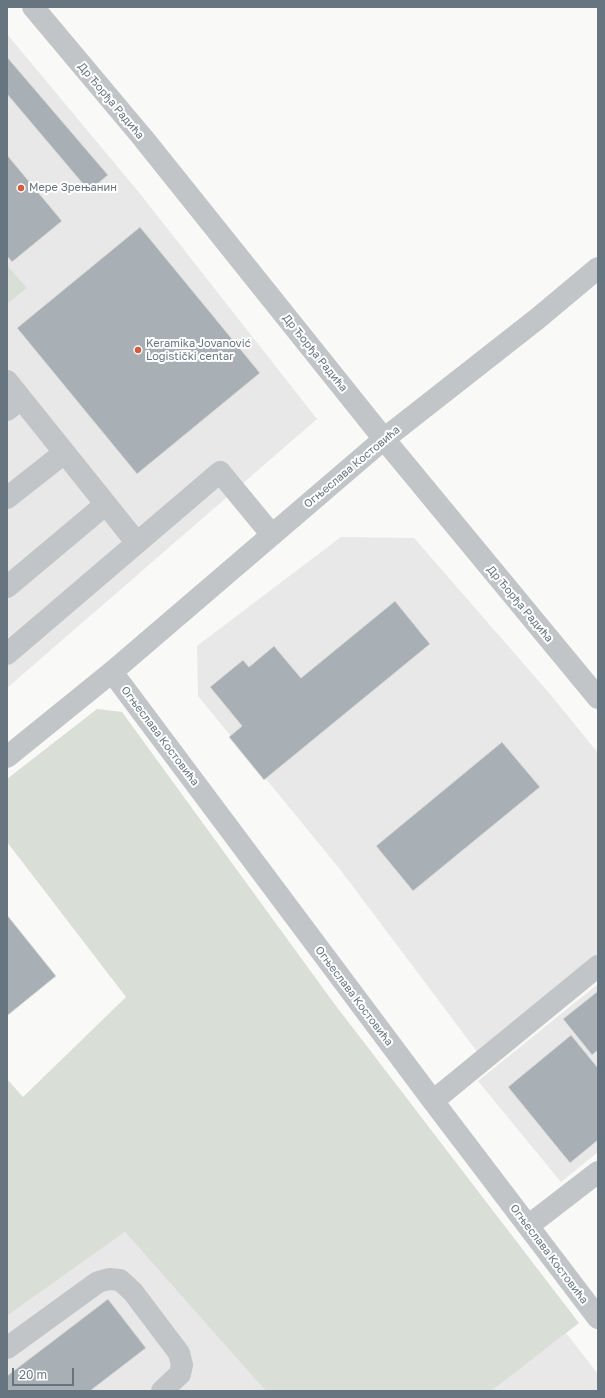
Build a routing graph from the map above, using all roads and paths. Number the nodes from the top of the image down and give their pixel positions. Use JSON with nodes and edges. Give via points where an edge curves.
{"nodes":[{"id":1,"x":33,"y":7,"type":"edge"},
{"id":2,"x":598,"y":268,"type":"edge"},
{"id":3,"x":7,"y":381,"type":"edge"},
{"id":4,"x":14,"y":404,"type":"edge"},
{"id":5,"x":384,"y":439,"type":"junction"},
{"id":6,"x":64,"y":453,"type":"junction"},
{"id":7,"x":7,"y":498,"type":"edge"},
{"id":8,"x":106,"y":504,"type":"junction"},
{"id":9,"x":272,"y":535,"type":"junction"},
{"id":10,"x":137,"y":543,"type":"junction"},
{"id":11,"x":7,"y":587,"type":"edge"},
{"id":12,"x":7,"y":654,"type":"edge"},
{"id":13,"x":112,"y":672,"type":"junction"},
{"id":14,"x":598,"y":698,"type":"edge"},
{"id":15,"x":7,"y":757,"type":"edge"},
{"id":16,"x":598,"y":966,"type":"edge"},
{"id":17,"x":433,"y":1101,"type":"junction"},
{"id":18,"x":598,"y":1172,"type":"edge"},
{"id":19,"x":528,"y":1226,"type":"junction"},
{"id":20,"x":598,"y":1318,"type":"edge"},
{"id":21,"x":7,"y":1348,"type":"edge"},
{"id":22,"x":162,"y":1391,"type":"edge"}],
"edges":[{"from":1,"to":5,"type":"street","name":"Др Ђорђа Радића","via":[[143,138]]},
{"from":2,"to":5,"type":"street","name":"Огњеслава Костовића"},
{"from":3,"to":4,"type":"street"},
{"from":4,"to":6,"type":"street"},
{"from":5,"to":9,"type":"street","name":"Огњеслава Костовића"},
{"from":5,"to":14,"type":"street","name":"Др Ђорђа Радића"},
{"from":6,"to":7,"type":"street"},
{"from":6,"to":8,"type":"street"},
{"from":8,"to":10,"type":"street"},
{"from":8,"to":11,"type":"street"},
{"from":9,"to":10,"type":"street","via":[[220,472]]},
{"from":9,"to":13,"type":"street","name":"Огњеслава Костовића"},
{"from":10,"to":12,"type":"street"},
{"from":13,"to":15,"type":"street","name":"Огњеслава Костовића"},
{"from":13,"to":17,"type":"street","name":"Огњеслава Костовића"},
{"from":16,"to":17,"type":"street"},
{"from":17,"to":19,"type":"street","name":"Огњеслава Костовића"},
{"from":18,"to":19,"type":"street"},
{"from":19,"to":20,"type":"street","name":"Огњеслава Костовића"},
{"from":21,"to":22,"type":"street","via":[[98,1282],[120,1280],[133,1292],[179,1352],[182,1365],[180,1374]]}]}
